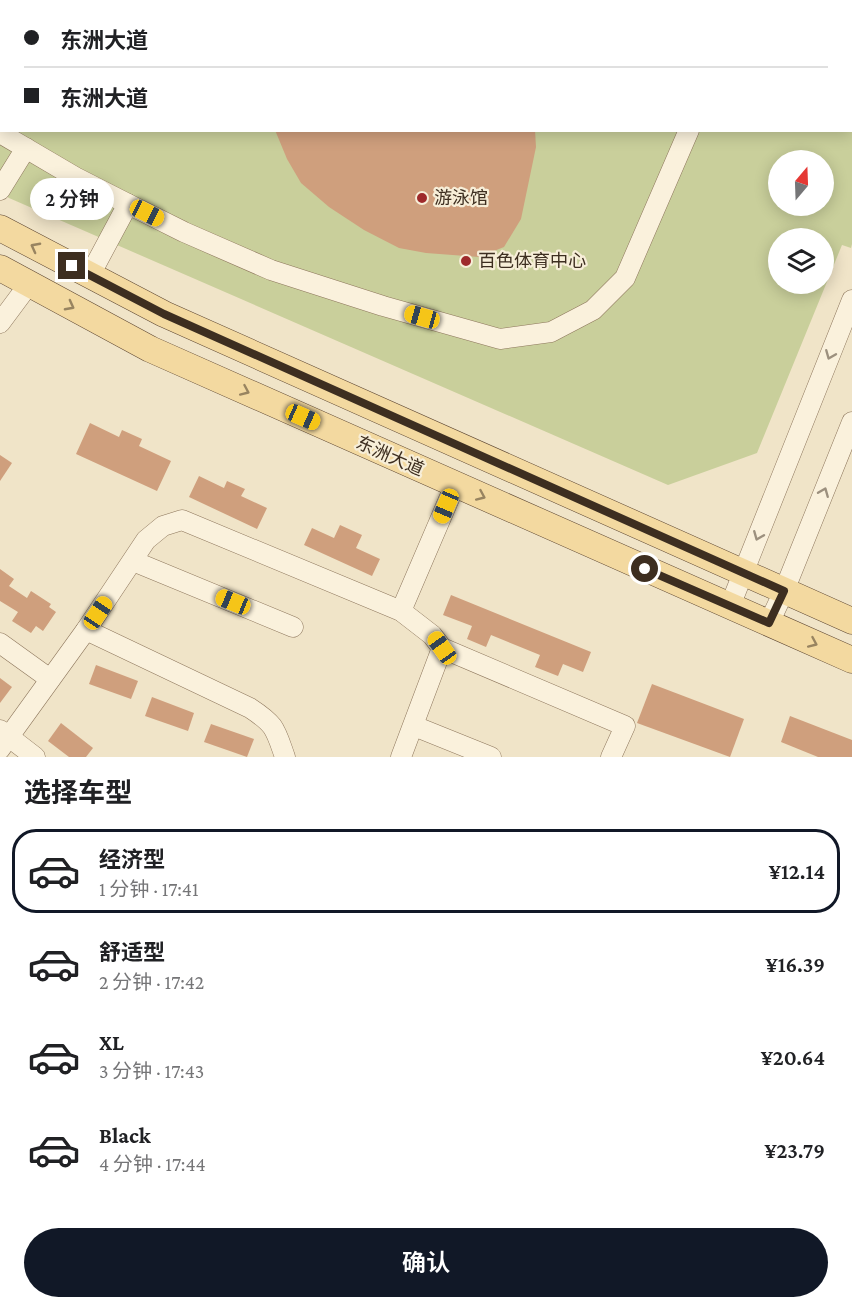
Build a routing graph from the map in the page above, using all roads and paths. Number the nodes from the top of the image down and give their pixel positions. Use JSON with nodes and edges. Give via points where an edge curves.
{"nodes":[{"id":1,"x":688,"y":132,"type":"edge"},
{"id":2,"x":0,"y":133,"type":"edge"},
{"id":3,"x":26,"y":148,"type":"junction"},
{"id":4,"x":0,"y":190,"type":"edge"},
{"id":5,"x":128,"y":204,"type":"junction"},
{"id":6,"x":0,"y":228,"type":"edge"},
{"id":7,"x":0,"y":268,"type":"edge"},
{"id":8,"x":90,"y":275,"type":"junction"},
{"id":9,"x":29,"y":284,"type":"junction"},
{"id":10,"x":852,"y":300,"type":"edge"},
{"id":11,"x":0,"y":323,"type":"edge"},
{"id":12,"x":852,"y":422,"type":"edge"},
{"id":13,"x":456,"y":485,"type":"junction"},
{"id":14,"x":133,"y":561,"type":"junction"},
{"id":15,"x":743,"y":572,"type":"junction"},
{"id":16,"x":784,"y":591,"type":"junction"},
{"id":17,"x":730,"y":606,"type":"junction"},
{"id":18,"x":401,"y":611,"type":"junction"},
{"id":19,"x":852,"y":621,"type":"edge"},
{"id":20,"x":769,"y":623,"type":"junction"},
{"id":21,"x":293,"y":627,"type":"dead end"},
{"id":22,"x":87,"y":630,"type":"junction"},
{"id":23,"x":0,"y":643,"type":"edge"},
{"id":24,"x":442,"y":648,"type":"junction"},
{"id":25,"x":852,"y":660,"type":"edge"},
{"id":26,"x":50,"y":679,"type":"junction"},
{"id":27,"x":414,"y":726,"type":"junction"},
{"id":28,"x":3,"y":739,"type":"edge"},
{"id":29,"x":35,"y":757,"type":"edge"},
{"id":30,"x":285,"y":757,"type":"edge"},
{"id":31,"x":401,"y":757,"type":"edge"},
{"id":32,"x":491,"y":757,"type":"edge"},
{"id":33,"x":611,"y":757,"type":"edge"}],
"edges":[{"from":1,"to":5,"type":"street","via":[[625,278],[593,310],[551,332],[500,339],[271,270]]},
{"from":2,"to":3,"type":"street"},
{"from":3,"to":4,"type":"street"},
{"from":3,"to":5,"type":"street"},
{"from":5,"to":8,"type":"street"},
{"from":8,"to":6,"type":"main road","name":"东洲大道","one_way":true},
{"from":7,"to":9,"type":"main road","name":"东洲大道"},
{"from":8,"to":15,"type":"main road","name":"东洲大道","via":[[164,314]]},
{"from":9,"to":11,"type":"street"},
{"from":9,"to":13,"type":"main road","name":"东洲大道","one_way":true,"via":[[150,349]]},
{"from":10,"to":15,"type":"street","one_way":true},
{"from":16,"to":12,"type":"street","one_way":true},
{"from":13,"to":17,"type":"main road","name":"东洲大道","one_way":true},
{"from":13,"to":18,"type":"street"},
{"from":14,"to":18,"type":"street","via":[[146,540],[163,526],[182,520]]},
{"from":14,"to":21,"type":"street"},
{"from":14,"to":22,"type":"street"},
{"from":15,"to":16,"type":"main road","name":"东洲大道"},
{"from":15,"to":17,"type":"street"},
{"from":16,"to":19,"type":"main road","name":"东洲大道"},
{"from":16,"to":20,"type":"street"},
{"from":17,"to":20,"type":"main road","name":"东洲大道"},
{"from":18,"to":24,"type":"street"},
{"from":20,"to":25,"type":"main road","name":"东洲大道","one_way":true},
{"from":22,"to":26,"type":"street"},
{"from":22,"to":30,"type":"street","via":[[250,708],[275,728]]},
{"from":23,"to":26,"type":"street"},
{"from":24,"to":27,"type":"street"},
{"from":24,"to":33,"type":"street","via":[[625,726]]},
{"from":26,"to":28,"type":"street"},
{"from":27,"to":31,"type":"street"},
{"from":27,"to":32,"type":"street"},
{"from":28,"to":29,"type":"street"}]}
